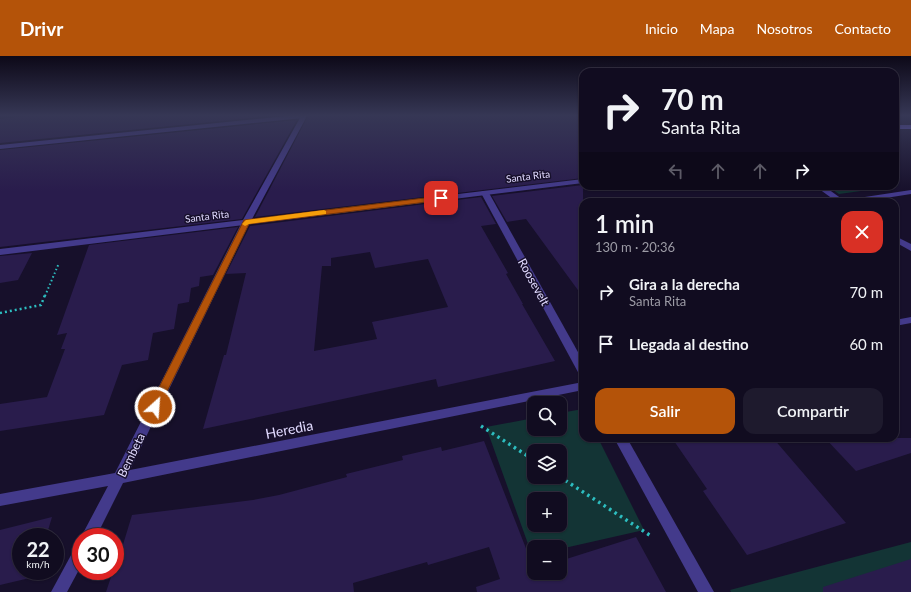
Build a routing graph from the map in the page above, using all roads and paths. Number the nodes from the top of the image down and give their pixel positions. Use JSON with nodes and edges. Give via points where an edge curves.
{"nodes":[{"id":1,"x":59,"y":141,"type":"edge"},
{"id":2,"x":290,"y":141,"type":"edge"},
{"id":3,"x":0,"y":147,"type":"edge"},
{"id":4,"x":579,"y":181,"type":"edge"},
{"id":5,"x":825,"y":190,"type":"edge"},
{"id":6,"x":911,"y":192,"type":"edge"},
{"id":7,"x":485,"y":193,"type":"junction"},
{"id":8,"x":836,"y":198,"type":"edge"},
{"id":9,"x":871,"y":198,"type":"edge"},
{"id":10,"x":246,"y":222,"type":"junction"},
{"id":11,"x":899,"y":240,"type":"edge"},
{"id":12,"x":68,"y":244,"type":"junction"},
{"id":13,"x":911,"y":248,"type":"edge"},
{"id":14,"x":0,"y":252,"type":"edge"},
{"id":15,"x":0,"y":312,"type":"edge"},
{"id":16,"x":911,"y":320,"type":"edge"},
{"id":17,"x":899,"y":322,"type":"edge"},
{"id":18,"x":579,"y":363,"type":"edge"},
{"id":19,"x":579,"y":387,"type":"edge"},
{"id":20,"x":458,"y":411,"type":"junction"},
{"id":21,"x":622,"y":442,"type":"edge"},
{"id":22,"x":527,"y":455,"type":"edge"},
{"id":23,"x":119,"y":478,"type":"junction"},
{"id":24,"x":567,"y":482,"type":"edge"},
{"id":25,"x":0,"y":500,"type":"edge"},
{"id":26,"x":93,"y":528,"type":"edge"},
{"id":27,"x":656,"y":540,"type":"dead end"},
{"id":28,"x":72,"y":567,"type":"edge"},
{"id":29,"x":59,"y":592,"type":"edge"},
{"id":30,"x":706,"y":592,"type":"edge"}],
"edges":[{"from":1,"to":3,"type":"street"},
{"from":2,"to":10,"type":"street","name":"Bembeta"},
{"from":4,"to":7,"type":"street","name":"Santa Rita"},
{"from":5,"to":8,"type":"street"},
{"from":6,"to":9,"type":"street"},
{"from":7,"to":10,"type":"street","name":"Santa Rita"},
{"from":7,"to":18,"type":"street","name":"Roosevelt"},
{"from":10,"to":12,"type":"street","name":"Santa Rita"},
{"from":10,"to":23,"type":"street","name":"Bembeta"},
{"from":11,"to":13,"type":"street"},
{"from":12,"to":14,"type":"street","name":"Santa Rita"},
{"from":12,"to":15,"type":"path","via":[[41,305]]},
{"from":16,"to":17,"type":"street"},
{"from":19,"to":20,"type":"street","name":"Heredia"},
{"from":20,"to":22,"type":"path"},
{"from":20,"to":23,"type":"street","name":"Heredia"},
{"from":21,"to":30,"type":"street"},
{"from":23,"to":25,"type":"street","name":"Heredia"},
{"from":23,"to":26,"type":"street","name":"Bembeta"},
{"from":24,"to":27,"type":"path"},
{"from":28,"to":29,"type":"street"}]}
